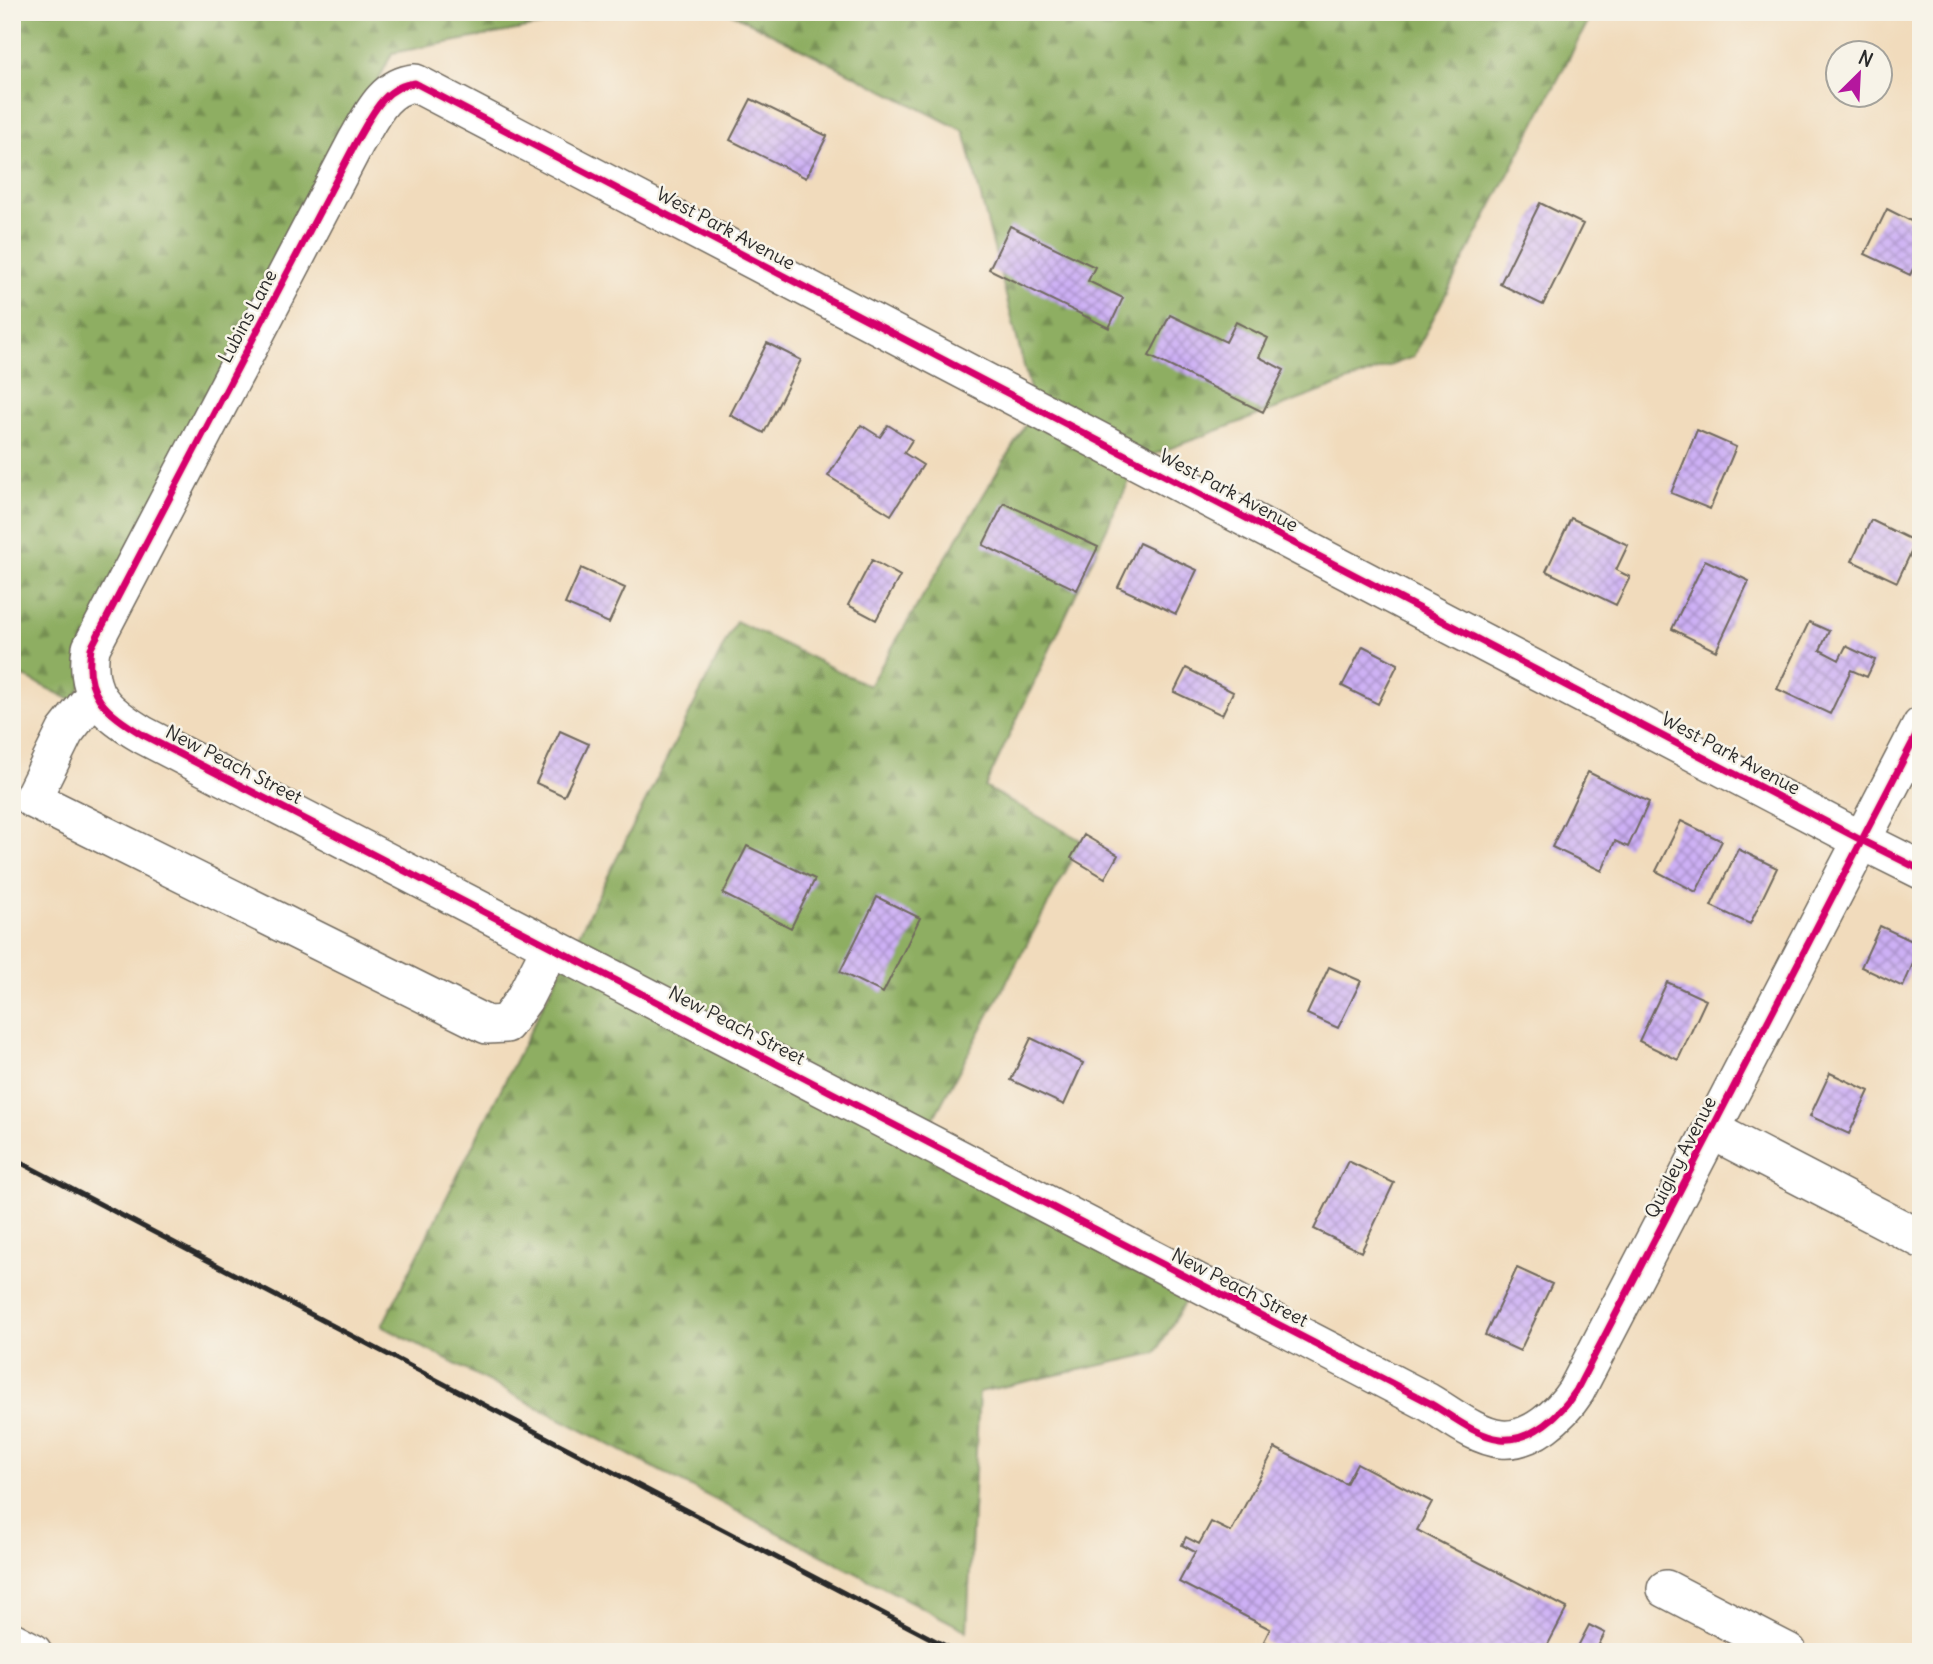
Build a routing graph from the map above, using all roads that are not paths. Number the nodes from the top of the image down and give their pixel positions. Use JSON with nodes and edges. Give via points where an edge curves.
{"nodes":[{"id":1,"x":522,"y":139,"type":"joint"},
{"id":2,"x":95,"y":694,"type":"junction"},
{"id":3,"x":1921,"y":726,"type":"edge"},
{"id":4,"x":1861,"y":840,"type":"junction"},
{"id":5,"x":1921,"y":870,"type":"edge"},
{"id":6,"x":551,"y":946,"type":"junction"},
{"id":7,"x":1711,"y":1130,"type":"junction"},
{"id":8,"x":1921,"y":1239,"type":"edge"},
{"id":9,"x":1373,"y":1373,"type":"joint"},
{"id":10,"x":1666,"y":1589,"type":"dead end"},
{"id":11,"x":12,"y":1641,"type":"edge"},
{"id":12,"x":33,"y":1652,"type":"edge"},
{"id":13,"x":1788,"y":1652,"type":"edge"}],
"edges":[{"from":1,"to":2,"type":"street","name":"Lubins Lane","via":[[415,83],[404,84],[380,101],[90,648],[88,671]]},
{"from":1,"to":4,"type":"street","name":"West Park Avenue"},
{"from":2,"to":6,"type":"street","name":"New Peach Street","via":[[114,717],[143,734]]},
{"from":2,"to":6,"type":"street","via":[[65,732],[32,799],[486,1025],[506,1024]]},
{"from":3,"to":4,"type":"street","name":"Quigley Avenue"},
{"from":4,"to":5,"type":"street","name":"West Park Avenue"},
{"from":4,"to":7,"type":"street","name":"Quigley Avenue"},
{"from":6,"to":9,"type":"street","name":"New Peach Street"},
{"from":7,"to":8,"type":"street"},
{"from":7,"to":9,"type":"street","name":"Quigley Avenue","via":[[1562,1412],[1541,1427],[1502,1439],[1480,1432]]},
{"from":10,"to":13,"type":"street"},
{"from":11,"to":12,"type":"street"}]}
